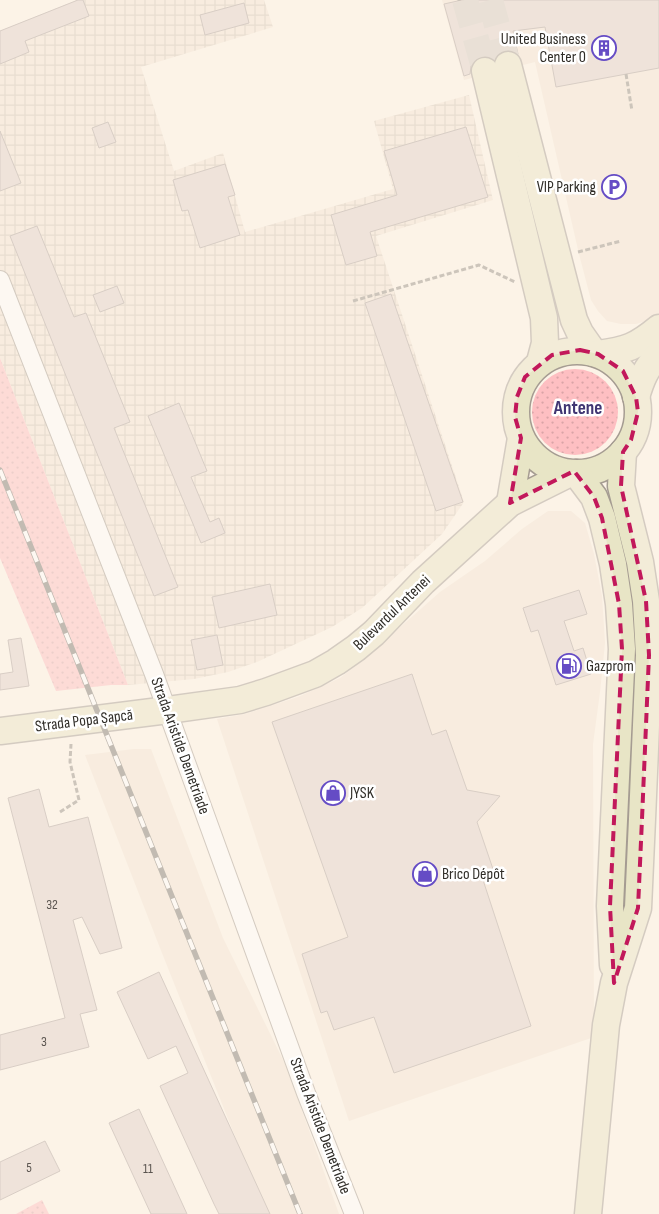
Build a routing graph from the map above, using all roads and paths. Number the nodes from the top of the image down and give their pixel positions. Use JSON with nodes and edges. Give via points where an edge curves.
{"nodes":[{"id":1,"x":626,"y":74,"type":"dead end"},
{"id":2,"x":632,"y":111,"type":"dead end"},
{"id":3,"x":621,"y":241,"type":"dead end"},
{"id":4,"x":581,"y":251,"type":"dead end"},
{"id":5,"x":0,"y":280,"type":"edge"},
{"id":6,"x":518,"y":282,"type":"dead end"},
{"id":7,"x":353,"y":302,"type":"dead end"},
{"id":8,"x":659,"y":328,"type":"edge"},
{"id":9,"x":596,"y":353,"type":"junction"},
{"id":10,"x":659,"y":355,"type":"edge"},
{"id":11,"x":540,"y":362,"type":"junction"},
{"id":12,"x":636,"y":398,"type":"junction"},
{"id":13,"x":521,"y":438,"type":"junction"},
{"id":14,"x":623,"y":452,"type":"junction"},
{"id":15,"x":573,"y":473,"type":"junction"},
{"id":16,"x":510,"y":503,"type":"junction"},
{"id":17,"x":168,"y":710,"type":"junction"},
{"id":18,"x":0,"y":731,"type":"edge"},
{"id":19,"x":71,"y":742,"type":"dead end"},
{"id":20,"x":60,"y":812,"type":"dead end"},
{"id":21,"x":614,"y":984,"type":"junction"},
{"id":22,"x":354,"y":1214,"type":"edge"},
{"id":23,"x":588,"y":1214,"type":"edge"}],
"edges":[{"from":1,"to":2,"type":"path"},
{"from":3,"to":4,"type":"path"},
{"from":5,"to":17,"type":"street","name":"Strada Aristide Demetriade"},
{"from":6,"to":7,"type":"path","via":[[479,265]]},
{"from":8,"to":9,"type":"street","via":[[638,344],[622,351]]},
{"from":9,"to":11,"type":"street","via":[[566,351]]},
{"from":9,"to":11,"type":"street","via":[[574,320],[497,68],[544,318],[545,343]]},
{"from":9,"to":12,"type":"street","via":[[623,371]]},
{"from":10,"to":12,"type":"street","via":[[641,379]]},
{"from":11,"to":13,"type":"street","via":[[526,377],[517,397],[516,417]]},
{"from":12,"to":14,"type":"street","via":[[636,426]]},
{"from":13,"to":15,"type":"street","via":[[541,462]]},
{"from":13,"to":16,"type":"street"},
{"from":14,"to":15,"type":"street","via":[[607,466]]},
{"from":14,"to":21,"type":"street","via":[[621,486],[640,562],[649,655],[638,908]]},
{"from":15,"to":16,"type":"street","name":"Bulevardul Antenei"},
{"from":15,"to":21,"type":"street","via":[[594,497],[602,518],[619,604],[622,650],[610,906]]},
{"from":16,"to":17,"type":"street","name":"Bulevardul Antenei","via":[[423,582],[374,633],[336,662],[315,674],[240,700]]},
{"from":17,"to":18,"type":"street","name":"Strada Popa Șapcă"},
{"from":17,"to":22,"type":"street","name":"Strada Aristide Demetriade","via":[[306,1093]]},
{"from":19,"to":20,"type":"path","via":[[70,762],[79,800]]},
{"from":21,"to":23,"type":"street","via":[[606,1025]]}]}
